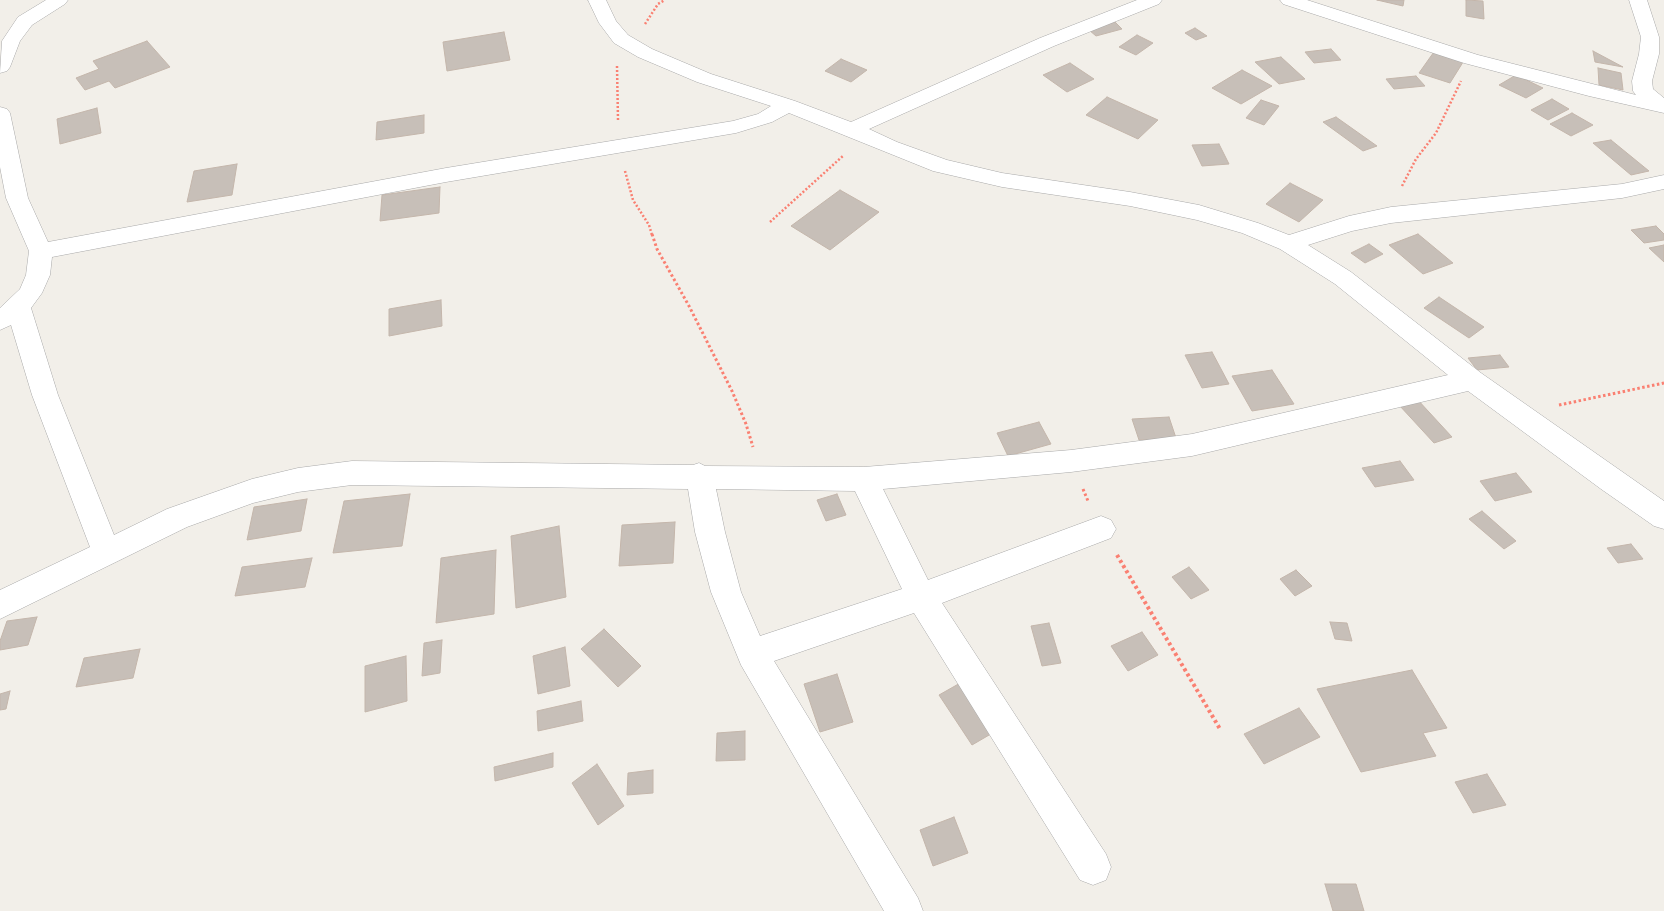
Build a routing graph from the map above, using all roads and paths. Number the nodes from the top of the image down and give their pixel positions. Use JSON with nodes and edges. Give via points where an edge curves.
{"nodes":[{"id":1,"x":59,"y":0,"type":"edge"},
{"id":2,"x":597,"y":0,"type":"edge"},
{"id":3,"x":1153,"y":0,"type":"edge"},
{"id":4,"x":1289,"y":0,"type":"edge"},
{"id":5,"x":1638,"y":0,"type":"edge"},
{"id":6,"x":25,"y":21,"type":"junction"},
{"id":7,"x":0,"y":30,"type":"edge"},
{"id":8,"x":621,"y":39,"type":"junction"},
{"id":9,"x":1471,"y":59,"type":"junction"},
{"id":10,"x":0,"y":67,"type":"edge"},
{"id":11,"x":788,"y":105,"type":"junction"},
{"id":12,"x":1664,"y":107,"type":"edge"},
{"id":13,"x":1,"y":125,"type":"edge"},
{"id":14,"x":857,"y":131,"type":"junction"},
{"id":15,"x":621,"y":146,"type":"junction"},
{"id":16,"x":1664,"y":182,"type":"edge"},
{"id":17,"x":1391,"y":215,"type":"junction"},
{"id":18,"x":770,"y":222,"type":"dead end"},
{"id":19,"x":1288,"y":243,"type":"junction"},
{"id":20,"x":41,"y":251,"type":"junction"},
{"id":21,"x":9,"y":314,"type":"edge"},
{"id":22,"x":1472,"y":380,"type":"junction"},
{"id":23,"x":1664,"y":383,"type":"edge"},
{"id":24,"x":1518,"y":413,"type":"junction"},
{"id":25,"x":1071,"y":460,"type":"junction"},
{"id":26,"x":699,"y":476,"type":"junction"},
{"id":27,"x":762,"y":476,"type":"junction"},
{"id":28,"x":864,"y":479,"type":"junction"},
{"id":29,"x":1664,"y":517,"type":"edge"},
{"id":30,"x":1101,"y":529,"type":"junction"},
{"id":31,"x":107,"y":552,"type":"junction"},
{"id":32,"x":921,"y":597,"type":"junction"},
{"id":33,"x":0,"y":605,"type":"edge"},
{"id":34,"x":752,"y":654,"type":"junction"},
{"id":35,"x":1220,"y":729,"type":"dead end"},
{"id":36,"x":1093,"y":867,"type":"dead end"},
{"id":37,"x":905,"y":911,"type":"edge"}],
"edges":[{"from":1,"to":6,"type":"street"},
{"from":2,"to":8,"type":"street","via":[[608,23]]},
{"from":3,"to":14,"type":"street","via":[[1047,42]]},
{"from":4,"to":9,"type":"street"},
{"from":5,"to":12,"type":"street","via":[[1650,37],[1642,91]]},
{"from":6,"to":7,"type":"street"},
{"from":6,"to":10,"type":"street","via":[[11,41]]},
{"from":8,"to":11,"type":"street","via":[[644,53],[704,78]]},
{"from":8,"to":15,"type":"path","via":[[616,89]]},
{"from":9,"to":12,"type":"street"},
{"from":9,"to":17,"type":"path","via":[[1436,133],[1407,174]]},
{"from":11,"to":14,"type":"street"},
{"from":11,"to":15,"type":"street","via":[[765,118],[736,126]]},
{"from":13,"to":20,"type":"street","via":[[17,198]]},
{"from":14,"to":18,"type":"path","via":[[846,154]]},
{"from":14,"to":19,"type":"street","via":[[941,166],[1002,180],[1199,213]]},
{"from":15,"to":20,"type":"street"},
{"from":15,"to":27,"type":"path","via":[[633,200],[649,225],[657,250],[732,391]]},
{"from":16,"to":17,"type":"street","via":[[1622,191]]},
{"from":17,"to":19,"type":"street"},
{"from":19,"to":22,"type":"street","via":[[1343,278]]},
{"from":20,"to":21,"type":"street","via":[[38,275],[30,293]]},
{"from":21,"to":31,"type":"street","via":[[45,394]]},
{"from":22,"to":24,"type":"street"},
{"from":22,"to":25,"type":"street","via":[[1192,444]]},
{"from":23,"to":24,"type":"path"},
{"from":24,"to":29,"type":"street"},
{"from":25,"to":28,"type":"street"},
{"from":25,"to":30,"type":"path"},
{"from":26,"to":27,"type":"street"},
{"from":26,"to":31,"type":"street","via":[[352,473],[298,480],[252,491],[177,518]]},
{"from":26,"to":34,"type":"street","via":[[726,592]]},
{"from":27,"to":28,"type":"street"},
{"from":28,"to":32,"type":"street"},
{"from":30,"to":32,"type":"street"},
{"from":30,"to":35,"type":"path"},
{"from":31,"to":33,"type":"street"},
{"from":32,"to":34,"type":"street"},
{"from":32,"to":36,"type":"street"},
{"from":34,"to":37,"type":"street"}]}
